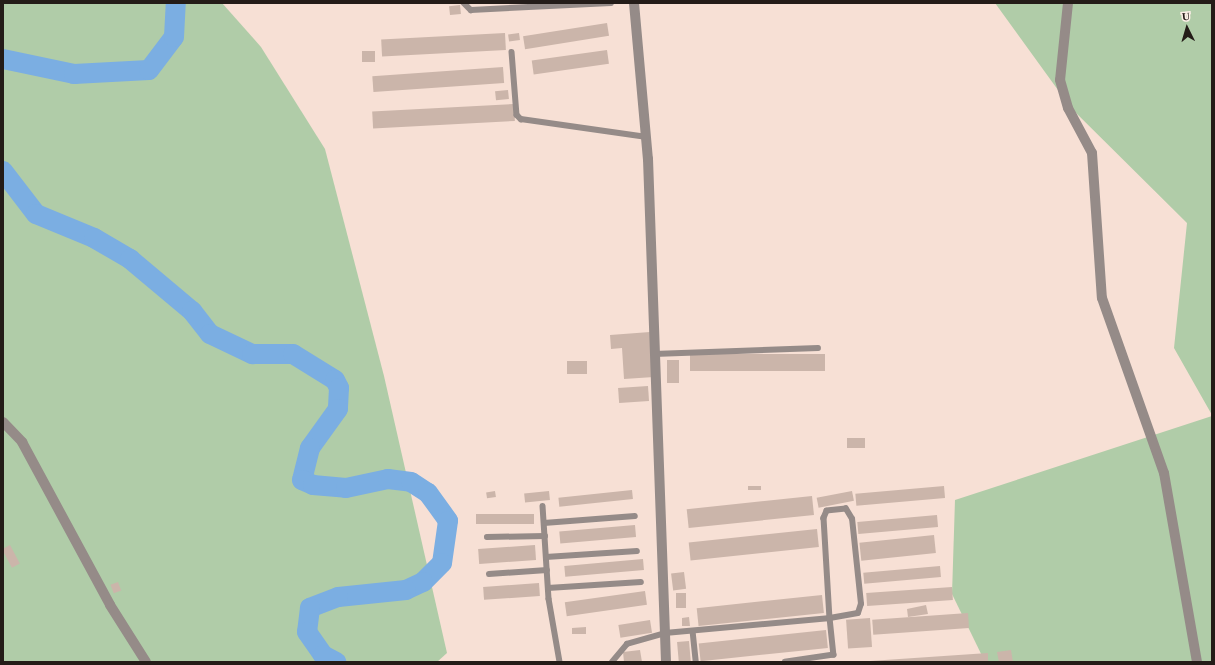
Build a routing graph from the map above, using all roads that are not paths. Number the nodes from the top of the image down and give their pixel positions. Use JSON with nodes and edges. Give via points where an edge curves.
{"nodes":[{"id":1,"x":464,"y":3,"type":"edge"},
{"id":2,"x":611,"y":3,"type":"edge"},
{"id":3,"x":634,"y":3,"type":"edge"},
{"id":4,"x":1068,"y":3,"type":"edge"},
{"id":5,"x":512,"y":52,"type":"dead end"},
{"id":6,"x":647,"y":137,"type":"junction"},
{"id":7,"x":818,"y":348,"type":"dead end"},
{"id":8,"x":654,"y":354,"type":"junction"},
{"id":9,"x":3,"y":422,"type":"edge"},
{"id":10,"x":543,"y":506,"type":"dead end"},
{"id":11,"x":635,"y":516,"type":"dead end"},
{"id":12,"x":544,"y":523,"type":"junction"},
{"id":13,"x":545,"y":536,"type":"junction"},
{"id":14,"x":487,"y":537,"type":"dead end"},
{"id":15,"x":637,"y":551,"type":"dead end"},
{"id":16,"x":546,"y":557,"type":"junction"},
{"id":17,"x":547,"y":570,"type":"junction"},
{"id":18,"x":489,"y":574,"type":"dead end"},
{"id":19,"x":641,"y":582,"type":"dead end"},
{"id":20,"x":548,"y":588,"type":"junction"},
{"id":21,"x":830,"y":618,"type":"junction"},
{"id":22,"x":693,"y":630,"type":"junction"},
{"id":23,"x":665,"y":633,"type":"junction"},
{"id":24,"x":146,"y":662,"type":"edge"},
{"id":25,"x":560,"y":662,"type":"edge"},
{"id":26,"x":612,"y":662,"type":"edge"},
{"id":27,"x":666,"y":662,"type":"edge"},
{"id":28,"x":696,"y":662,"type":"edge"},
{"id":29,"x":786,"y":662,"type":"edge"},
{"id":30,"x":1197,"y":662,"type":"edge"}],
"edges":[{"from":1,"to":2,"type":"lane","via":[[471,10]]},
{"from":3,"to":6,"type":"street"},
{"from":4,"to":30,"type":"street","via":[[1060,80],[1068,108],[1092,153],[1102,298],[1164,473]]},
{"from":5,"to":6,"type":"lane","via":[[517,115],[521,119]]},
{"from":6,"to":8,"type":"street"},
{"from":7,"to":8,"type":"lane"},
{"from":8,"to":23,"type":"street"},
{"from":9,"to":24,"type":"street","via":[[22,442],[110,605]]},
{"from":10,"to":12,"type":"lane"},
{"from":11,"to":12,"type":"lane"},
{"from":12,"to":13,"type":"lane"},
{"from":13,"to":14,"type":"lane"},
{"from":13,"to":16,"type":"lane"},
{"from":15,"to":16,"type":"lane"},
{"from":16,"to":17,"type":"lane"},
{"from":17,"to":18,"type":"lane"},
{"from":17,"to":20,"type":"lane"},
{"from":19,"to":20,"type":"lane"},
{"from":20,"to":25,"type":"lane"},
{"from":21,"to":21,"type":"lane","via":[[861,610],[852,519],[846,509],[828,511],[824,518]]},
{"from":21,"to":22,"type":"lane"},
{"from":21,"to":29,"type":"lane","via":[[834,655]]},
{"from":22,"to":23,"type":"lane"},
{"from":22,"to":28,"type":"lane"},
{"from":23,"to":26,"type":"lane","via":[[627,644]]},
{"from":23,"to":27,"type":"street"}]}
